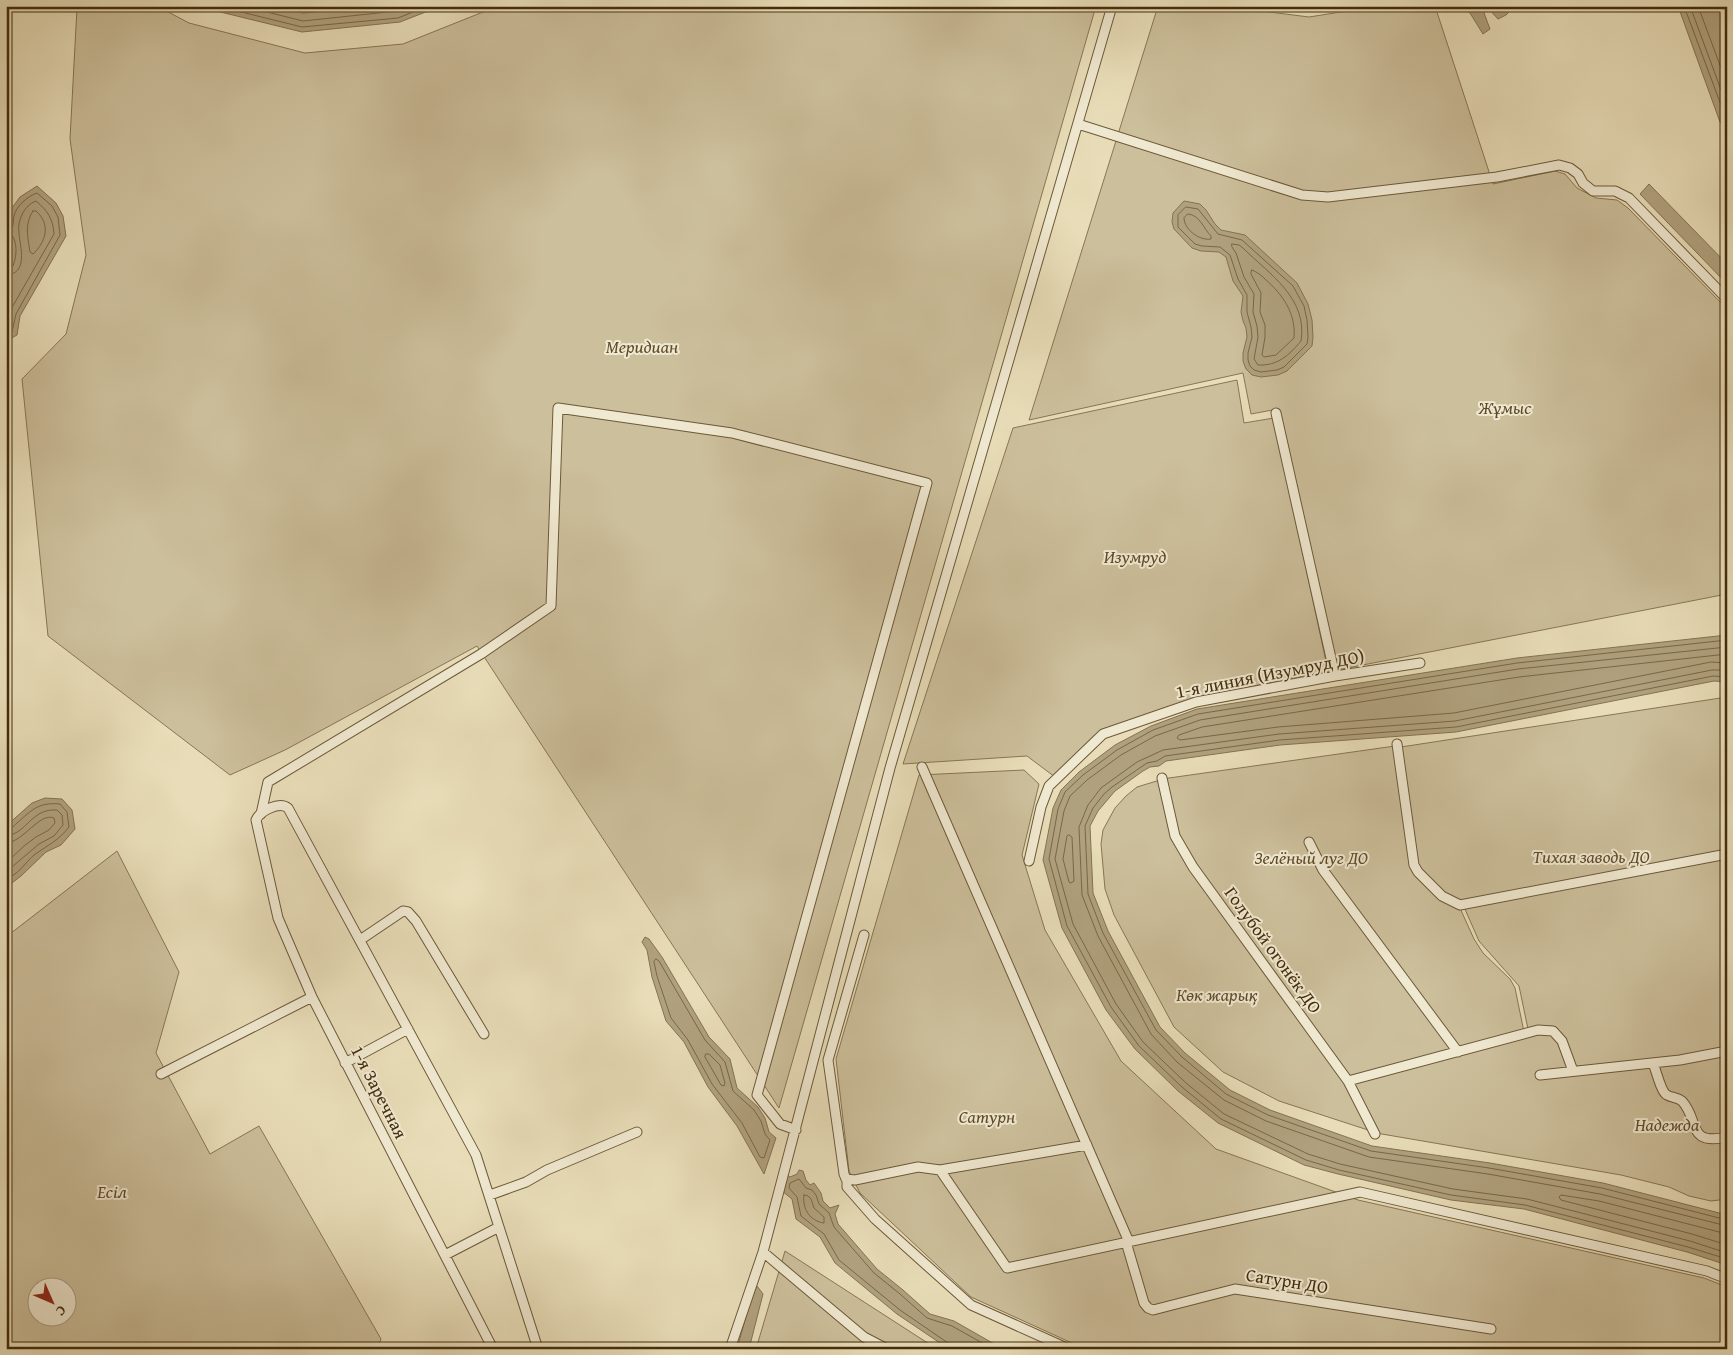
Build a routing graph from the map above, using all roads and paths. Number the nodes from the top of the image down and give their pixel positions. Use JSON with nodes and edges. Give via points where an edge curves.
{"nodes":[{"id":1,"x":1112,"y":6,"type":"edge"},
{"id":2,"x":1078,"y":124,"type":"junction"},
{"id":3,"x":1727,"y":300,"type":"edge"},
{"id":4,"x":1276,"y":413,"type":"dead end"},
{"id":5,"x":1420,"y":663,"type":"dead end"},
{"id":6,"x":1336,"y":676,"type":"junction"},
{"id":7,"x":1397,"y":744,"type":"dead end"},
{"id":8,"x":922,"y":766,"type":"dead end"},
{"id":9,"x":1162,"y":778,"type":"dead end"},
{"id":10,"x":261,"y":814,"type":"junction"},
{"id":11,"x":1309,"y":842,"type":"dead end"},
{"id":12,"x":1727,"y":854,"type":"edge"},
{"id":13,"x":1029,"y":861,"type":"dead end"},
{"id":14,"x":864,"y":935,"type":"dead end"},
{"id":15,"x":360,"y":940,"type":"junction"},
{"id":16,"x":312,"y":997,"type":"junction"},
{"id":17,"x":408,"y":1029,"type":"junction"},
{"id":18,"x":484,"y":1034,"type":"dead end"},
{"id":19,"x":1727,"y":1051,"type":"edge"},
{"id":20,"x":1458,"y":1052,"type":"junction"},
{"id":21,"x":346,"y":1062,"type":"junction"},
{"id":22,"x":1653,"y":1063,"type":"junction"},
{"id":23,"x":1573,"y":1071,"type":"junction"},
{"id":24,"x":161,"y":1074,"type":"dead end"},
{"id":25,"x":1540,"y":1075,"type":"dead end"},
{"id":26,"x":1348,"y":1082,"type":"junction"},
{"id":27,"x":796,"y":1130,"type":"junction"},
{"id":28,"x":637,"y":1132,"type":"dead end"},
{"id":29,"x":1375,"y":1134,"type":"dead end"},
{"id":30,"x":1727,"y":1137,"type":"edge"},
{"id":31,"x":1087,"y":1145,"type":"junction"},
{"id":32,"x":940,"y":1170,"type":"junction"},
{"id":33,"x":847,"y":1179,"type":"junction"},
{"id":34,"x":490,"y":1195,"type":"junction"},
{"id":35,"x":499,"y":1227,"type":"junction"},
{"id":36,"x":1127,"y":1242,"type":"junction"},
{"id":37,"x":763,"y":1252,"type":"junction"},
{"id":38,"x":445,"y":1255,"type":"junction"},
{"id":39,"x":1727,"y":1279,"type":"edge"},
{"id":40,"x":1491,"y":1329,"type":"dead end"},
{"id":41,"x":493,"y":1349,"type":"edge"},
{"id":42,"x":538,"y":1349,"type":"edge"},
{"id":43,"x":730,"y":1349,"type":"edge"},
{"id":44,"x":887,"y":1349,"type":"edge"},
{"id":45,"x":1069,"y":1349,"type":"edge"}],
"edges":[{"from":1,"to":2,"type":"street"},
{"from":2,"to":3,"type":"street","via":[[1302,196],[1328,197],[1497,177],[1559,165],[1578,174],[1583,184],[1593,191],[1615,191],[1629,198]]},
{"from":2,"to":27,"type":"street","via":[[890,768]]},
{"from":4,"to":6,"type":"street"},
{"from":5,"to":6,"type":"street","name":"1-я линия (Изумруд ДО)"},
{"from":6,"to":13,"type":"street","name":"1-я линия (Изумруд ДО)","via":[[1196,702],[1104,734],[1049,786]]},
{"from":7,"to":12,"type":"street","via":[[1414,865],[1442,896],[1460,905]]},
{"from":8,"to":31,"type":"street"},
{"from":9,"to":26,"type":"street","name":"Голубой огонёк ДО","via":[[1175,836],[1193,867]]},
{"from":10,"to":15,"type":"street","via":[[278,805],[284,804],[288,808]]},
{"from":10,"to":16,"type":"street","name":"1-я Заречная","via":[[256,820],[278,918]]},
{"from":10,"to":27,"type":"street","via":[[268,782],[481,654],[550,606],[558,408],[732,433],[927,483],[757,1095],[780,1124]]},
{"from":11,"to":20,"type":"street","via":[[1323,870]]},
{"from":14,"to":33,"type":"street","via":[[828,1060]]},
{"from":15,"to":17,"type":"street"},
{"from":15,"to":18,"type":"street","via":[[403,911],[408,912]]},
{"from":16,"to":21,"type":"street","name":"1-я Заречная"},
{"from":16,"to":24,"type":"street"},
{"from":17,"to":21,"type":"street"},
{"from":17,"to":34,"type":"street","via":[[476,1155]]},
{"from":19,"to":22,"type":"street"},
{"from":20,"to":23,"type":"street","via":[[1538,1030],[1553,1031],[1562,1041]]},
{"from":20,"to":26,"type":"street"},
{"from":21,"to":38,"type":"street","name":"1-я Заречная"},
{"from":22,"to":23,"type":"street"},
{"from":22,"to":30,"type":"street","via":[[1663,1091],[1680,1099],[1696,1132],[1713,1140]]},
{"from":23,"to":25,"type":"street"},
{"from":26,"to":29,"type":"street","name":"Голубой огонёк ДО"},
{"from":27,"to":37,"type":"street"},
{"from":28,"to":34,"type":"street"},
{"from":31,"to":32,"type":"street"},
{"from":31,"to":36,"type":"street"},
{"from":32,"to":33,"type":"street","via":[[918,1167]]},
{"from":32,"to":36,"type":"street","via":[[1007,1268]]},
{"from":33,"to":45,"type":"street","via":[[847,1187],[875,1219],[971,1305]]},
{"from":34,"to":35,"type":"street"},
{"from":35,"to":38,"type":"street"},
{"from":35,"to":42,"type":"street"},
{"from":36,"to":39,"type":"street","via":[[1360,1192],[1707,1271]]},
{"from":36,"to":40,"type":"street","name":"Сатурн ДО","via":[[1144,1303],[1153,1310],[1235,1289]]},
{"from":37,"to":43,"type":"street"},
{"from":37,"to":44,"type":"street","via":[[864,1337]]},
{"from":38,"to":41,"type":"street","name":"1-я Заречная"}]}
